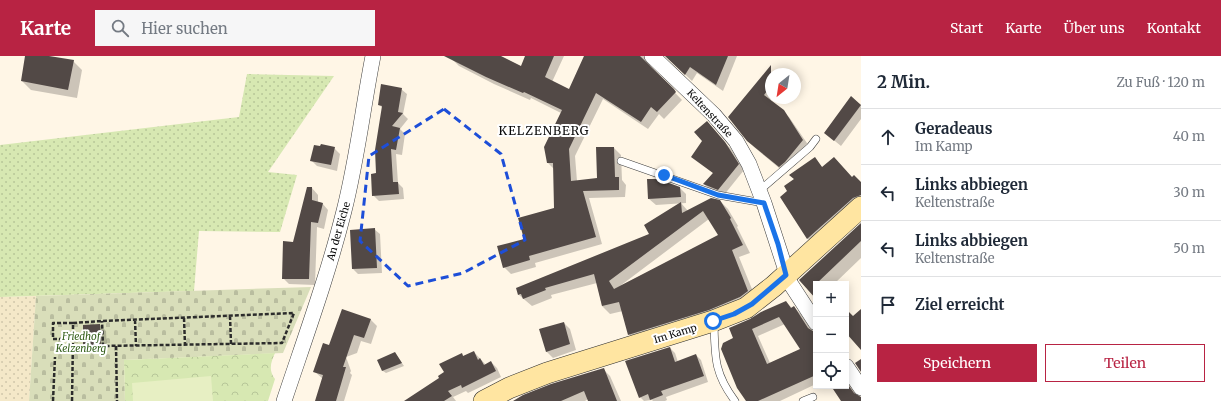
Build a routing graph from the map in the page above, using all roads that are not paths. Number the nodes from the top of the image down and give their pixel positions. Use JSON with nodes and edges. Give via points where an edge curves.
{"nodes":[{"id":1,"x":373,"y":56,"type":"edge"},
{"id":2,"x":652,"y":56,"type":"edge"},
{"id":3,"x":816,"y":139,"type":"dead end"},
{"id":4,"x":621,"y":161,"type":"dead end"},
{"id":5,"x":762,"y":197,"type":"junction"},
{"id":6,"x":861,"y":207,"type":"edge"},
{"id":7,"x":786,"y":275,"type":"junction"},
{"id":8,"x":813,"y":318,"type":"edge"},
{"id":9,"x":713,"y":321,"type":"junction"},
{"id":10,"x":849,"y":370,"type":"edge"},
{"id":11,"x":861,"y":388,"type":"edge"},
{"id":12,"x":813,"y":397,"type":"dead end"},
{"id":13,"x":284,"y":401,"type":"edge"},
{"id":14,"x":484,"y":401,"type":"edge"},
{"id":15,"x":735,"y":401,"type":"edge"},
{"id":16,"x":802,"y":401,"type":"edge"}],
"edges":[{"from":1,"to":13,"type":"street","name":"An der Eiche","via":[[344,210]]},
{"from":2,"to":5,"type":"street","name":"Keltenstraße","via":[[730,132]]},
{"from":3,"to":5,"type":"lane"},
{"from":4,"to":5,"type":"lane","via":[[718,195]]},
{"from":5,"to":7,"type":"street","name":"Keltenstraße"},
{"from":6,"to":7,"type":"main road","name":"Im Kamp"},
{"from":7,"to":8,"type":"street","name":"Keltenstraße"},
{"from":7,"to":9,"type":"main road","name":"Im Kamp","via":[[752,304]]},
{"from":9,"to":14,"type":"main road","name":"Im Kamp","via":[[546,373]]},
{"from":9,"to":15,"type":"lane","via":[[717,370]]},
{"from":10,"to":11,"type":"street"},
{"from":12,"to":16,"type":"lane"}]}
